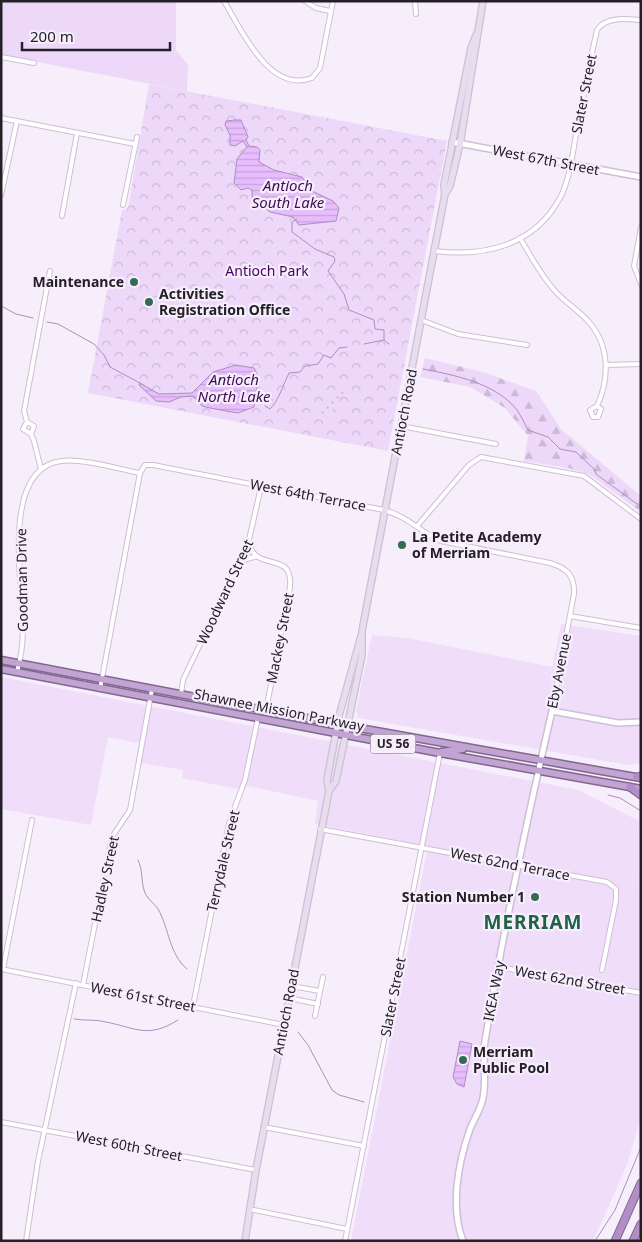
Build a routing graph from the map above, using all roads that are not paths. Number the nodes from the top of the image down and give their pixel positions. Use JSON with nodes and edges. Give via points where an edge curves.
{"nodes":[{"id":1,"x":224,"y":1,"type":"edge"},
{"id":2,"x":305,"y":1,"type":"edge"},
{"id":3,"x":333,"y":1,"type":"edge"},
{"id":4,"x":415,"y":1,"type":"edge"},
{"id":5,"x":483,"y":1,"type":"edge"},
{"id":6,"x":330,"y":11,"type":"junction"},
{"id":7,"x":416,"y":14,"type":"dead end"},
{"id":8,"x":641,"y":20,"type":"edge"},
{"id":9,"x":477,"y":33,"type":"junction"},
{"id":10,"x":1,"y":57,"type":"edge"},
{"id":11,"x":34,"y":63,"type":"dead end"},
{"id":12,"x":1,"y":118,"type":"edge"},
{"id":13,"x":17,"y":121,"type":"junction"},
{"id":14,"x":77,"y":133,"type":"junction"},
{"id":15,"x":137,"y":137,"type":"dead end"},
{"id":16,"x":452,"y":142,"type":"junction"},
{"id":17,"x":135,"y":144,"type":"junction"},
{"id":18,"x":460,"y":144,"type":"junction"},
{"id":19,"x":570,"y":164,"type":"junction"},
{"id":20,"x":641,"y":177,"type":"edge"},
{"id":21,"x":445,"y":194,"type":"junction"},
{"id":22,"x":1,"y":195,"type":"edge"},
{"id":23,"x":123,"y":206,"type":"dead end"},
{"id":24,"x":62,"y":216,"type":"dead end"},
{"id":25,"x":641,"y":227,"type":"edge"},
{"id":26,"x":520,"y":238,"type":"junction"},
{"id":27,"x":435,"y":250,"type":"junction"},
{"id":28,"x":50,"y":271,"type":"dead end"},
{"id":29,"x":641,"y":284,"type":"edge"},
{"id":30,"x":421,"y":320,"type":"junction"},
{"id":31,"x":527,"y":345,"type":"dead end"},
{"id":32,"x":641,"y":364,"type":"edge"},
{"id":33,"x":606,"y":365,"type":"junction"},
{"id":34,"x":598,"y":406,"type":"dead end"},
{"id":35,"x":27,"y":422,"type":"junction"},
{"id":36,"x":401,"y":426,"type":"junction"},
{"id":37,"x":31,"y":434,"type":"junction"},
{"id":38,"x":496,"y":444,"type":"dead end"},
{"id":39,"x":42,"y":469,"type":"junction"},
{"id":40,"x":140,"y":473,"type":"junction"},
{"id":41,"x":261,"y":487,"type":"junction"},
{"id":42,"x":384,"y":510,"type":"junction"},
{"id":43,"x":641,"y":519,"type":"edge"},
{"id":44,"x":418,"y":525,"type":"junction"},
{"id":45,"x":248,"y":544,"type":"junction"},
{"id":46,"x":257,"y":556,"type":"junction"},
{"id":47,"x":240,"y":561,"type":"junction"},
{"id":48,"x":570,"y":573,"type":"joint"},
{"id":49,"x":570,"y":616,"type":"junction"},
{"id":50,"x":641,"y":628,"type":"edge"},
{"id":51,"x":362,"y":631,"type":"junction"},
{"id":52,"x":1,"y":660,"type":"edge"},
{"id":53,"x":19,"y":664,"type":"junction"},
{"id":54,"x":1,"y":669,"type":"edge"},
{"id":55,"x":17,"y":672,"type":"junction"},
{"id":56,"x":101,"y":680,"type":"junction"},
{"id":57,"x":100,"y":689,"type":"junction"},
{"id":58,"x":152,"y":689,"type":"junction"},
{"id":59,"x":181,"y":694,"type":"junction"},
{"id":60,"x":150,"y":698,"type":"junction"},
{"id":61,"x":266,"y":710,"type":"junction"},
{"id":62,"x":552,"y":711,"type":"junction"},
{"id":63,"x":258,"y":718,"type":"junction"},
{"id":64,"x":641,"y":722,"type":"edge"},
{"id":65,"x":337,"y":724,"type":"junction"},
{"id":66,"x":348,"y":726,"type":"junction"},
{"id":67,"x":336,"y":733,"type":"junction"},
{"id":68,"x":346,"y":735,"type":"junction"},
{"id":69,"x":474,"y":748,"type":"junction"},
{"id":70,"x":440,"y":753,"type":"junction"},
{"id":71,"x":540,"y":761,"type":"junction"},
{"id":72,"x":539,"y":770,"type":"junction"},
{"id":73,"x":640,"y":777,"type":"edge"},
{"id":74,"x":630,"y":787,"type":"junction"},
{"id":75,"x":641,"y":789,"type":"edge"},
{"id":76,"x":328,"y":791,"type":"junction"},
{"id":77,"x":641,"y":795,"type":"edge"},
{"id":78,"x":32,"y":820,"type":"dead end"},
{"id":79,"x":320,"y":829,"type":"junction"},
{"id":80,"x":423,"y":847,"type":"junction"},
{"id":81,"x":519,"y":866,"type":"junction"},
{"id":82,"x":500,"y":967,"type":"junction"},
{"id":83,"x":2,"y":969,"type":"edge"},
{"id":84,"x":602,"y":970,"type":"dead end"},
{"id":85,"x":323,"y":976,"type":"dead end"},
{"id":86,"x":76,"y":984,"type":"junction"},
{"id":87,"x":84,"y":985,"type":"junction"},
{"id":88,"x":291,"y":986,"type":"junction"},
{"id":89,"x":320,"y":991,"type":"junction"},
{"id":90,"x":641,"y":993,"type":"edge"},
{"id":91,"x":289,"y":998,"type":"junction"},
{"id":92,"x":318,"y":1004,"type":"junction"},
{"id":93,"x":193,"y":1006,"type":"junction"},
{"id":94,"x":315,"y":1016,"type":"dead end"},
{"id":95,"x":284,"y":1024,"type":"junction"},
{"id":96,"x":1,"y":1122,"type":"edge"},
{"id":97,"x":264,"y":1128,"type":"junction"},
{"id":98,"x":46,"y":1130,"type":"junction"},
{"id":99,"x":364,"y":1146,"type":"junction"},
{"id":100,"x":256,"y":1170,"type":"junction"},
{"id":101,"x":641,"y":1183,"type":"edge"},
{"id":102,"x":249,"y":1209,"type":"junction"},
{"id":103,"x":641,"y":1224,"type":"edge"},
{"id":104,"x":347,"y":1229,"type":"junction"},
{"id":105,"x":634,"y":1240,"type":"edge"},
{"id":106,"x":26,"y":1241,"type":"edge"},
{"id":107,"x":243,"y":1241,"type":"edge"},
{"id":108,"x":345,"y":1241,"type":"edge"},
{"id":109,"x":463,"y":1241,"type":"edge"},
{"id":110,"x":615,"y":1241,"type":"edge"}],
"edges":[{"from":1,"to":6,"type":"street","via":[[258,57],[269,69],[300,80],[312,78],[320,68]]},
{"from":2,"to":6,"type":"street"},
{"from":3,"to":6,"type":"street"},
{"from":4,"to":7,"type":"street"},
{"from":5,"to":9,"type":"main road","name":"Antioch Road"},
{"from":8,"to":19,"type":"street","name":"Slater Street","via":[[610,20],[600,25],[595,35]]},
{"from":9,"to":16,"type":"main road","name":"Antioch Road"},
{"from":9,"to":18,"type":"main road","name":"Antioch Road"},
{"from":10,"to":11,"type":"street"},
{"from":12,"to":13,"type":"street"},
{"from":13,"to":14,"type":"street"},
{"from":13,"to":22,"type":"street"},
{"from":14,"to":17,"type":"street"},
{"from":14,"to":24,"type":"street"},
{"from":15,"to":17,"type":"street"},
{"from":16,"to":18,"type":"street","name":"West 67th Street"},
{"from":16,"to":21,"type":"main road","name":"Antioch Road"},
{"from":17,"to":23,"type":"street"},
{"from":18,"to":19,"type":"street","name":"West 67th Street"},
{"from":18,"to":21,"type":"main road","name":"Antioch Road"},
{"from":19,"to":20,"type":"street","name":"West 67th Street"},
{"from":19,"to":26,"type":"street","name":"Slater Street","via":[[565,187],[554,206],[540,224]]},
{"from":21,"to":27,"type":"main road","name":"Antioch Road"},
{"from":25,"to":29,"type":"street","via":[[634,266]]},
{"from":26,"to":27,"type":"street","name":"Slater Street","via":[[487,252],[460,254]]},
{"from":26,"to":33,"type":"street","via":[[554,291],[595,330]]},
{"from":27,"to":30,"type":"main road","name":"Antioch Road"},
{"from":28,"to":35,"type":"street","via":[[24,411]]},
{"from":30,"to":31,"type":"street","via":[[458,334]]},
{"from":30,"to":36,"type":"main road","name":"Antioch Road"},
{"from":32,"to":33,"type":"street"},
{"from":33,"to":34,"type":"street","via":[[604,391]]},
{"from":35,"to":37,"type":"street","via":[[34,426]]},
{"from":35,"to":37,"type":"street","via":[[23,429]]},
{"from":36,"to":38,"type":"street"},
{"from":36,"to":42,"type":"main road","name":"Antioch Road"},
{"from":37,"to":39,"type":"street"},
{"from":39,"to":40,"type":"street","name":"West 64th Terrace","via":[[68,460]]},
{"from":39,"to":53,"type":"street","name":"Goodman Drive","via":[[28,485],[21,518],[19,548],[24,627]]},
{"from":40,"to":41,"type":"street","name":"West 64th Terrace","via":[[145,465],[153,465]]},
{"from":40,"to":56,"type":"street"},
{"from":41,"to":42,"type":"street","name":"West 64th Terrace"},
{"from":41,"to":45,"type":"street","name":"Woodward Street"},
{"from":42,"to":44,"type":"street","name":"West 64th Terrace","via":[[400,514]]},
{"from":42,"to":51,"type":"main road","name":"Antioch Road"},
{"from":43,"to":44,"type":"street","via":[[584,476],[481,457],[468,465]]},
{"from":44,"to":48,"type":"street","name":"West 64th Terrace","via":[[429,536],[441,541],[550,563]]},
{"from":45,"to":46,"type":"street"},
{"from":45,"to":47,"type":"street","name":"Woodward Street"},
{"from":46,"to":47,"type":"street"},
{"from":46,"to":61,"type":"street","name":"Mackey Street","via":[[283,565],[291,580]]},
{"from":47,"to":59,"type":"street","name":"Woodward Street","via":[[183,680]]},
{"from":48,"to":49,"type":"street","name":"Eby Avenue","via":[[574,583]]},
{"from":49,"to":50,"type":"street"},
{"from":49,"to":62,"type":"street","name":"Eby Avenue"},
{"from":51,"to":65,"type":"main road","name":"Antioch Road"},
{"from":51,"to":66,"type":"main road","name":"Antioch Road","via":[[362,655]]},
{"from":52,"to":53,"type":"highway","name":"Shawnee Mission Parkway","number":"US 56"},
{"from":53,"to":55,"type":"street","name":"Goodman Drive"},
{"from":53,"to":56,"type":"highway","name":"Shawnee Mission Parkway","number":"US 56"},
{"from":54,"to":55,"type":"highway","name":"Shawnee Mission Parkway","number":"US 56"},
{"from":55,"to":57,"type":"highway","name":"Shawnee Mission Parkway","number":"US 56"},
{"from":56,"to":57,"type":"street"},
{"from":56,"to":58,"type":"highway","name":"Shawnee Mission Parkway","number":"US 56"},
{"from":57,"to":60,"type":"highway","name":"Shawnee Mission Parkway","number":"US 56"},
{"from":58,"to":59,"type":"highway","name":"Shawnee Mission Parkway","number":"US 56"},
{"from":58,"to":60,"type":"street","name":"Hadley Street"},
{"from":59,"to":61,"type":"highway","name":"Shawnee Mission Parkway","number":"US 56"},
{"from":60,"to":63,"type":"highway","name":"Shawnee Mission Parkway","number":"US 56"},
{"from":60,"to":87,"type":"street","name":"Hadley Street","via":[[130,810],[112,837]]},
{"from":61,"to":65,"type":"highway","name":"Shawnee Mission Parkway","number":"US 56"},
{"from":62,"to":64,"type":"street","via":[[618,723]]},
{"from":62,"to":71,"type":"street","name":"Eby Avenue"},
{"from":63,"to":67,"type":"highway","name":"Shawnee Mission Parkway","number":"US 56"},
{"from":63,"to":93,"type":"street","name":"Terrydale Street","via":[[246,780],[227,832]]},
{"from":65,"to":66,"type":"highway","name":"Shawnee Mission Parkway","number":"US 56"},
{"from":65,"to":67,"type":"main road","name":"Antioch Road"},
{"from":66,"to":68,"type":"main road","name":"Antioch Road"},
{"from":66,"to":69,"type":"highway","name":"Shawnee Mission Parkway","number":"US 56"},
{"from":67,"to":68,"type":"highway","name":"Shawnee Mission Parkway","number":"US 56"},
{"from":67,"to":76,"type":"main road","name":"Antioch Road"},
{"from":68,"to":70,"type":"highway","name":"Shawnee Mission Parkway","number":"US 56"},
{"from":68,"to":76,"type":"main road","name":"Antioch Road","via":[[336,781]]},
{"from":69,"to":70,"type":"highway"},
{"from":69,"to":71,"type":"highway","name":"Shawnee Mission Parkway","number":"US 56"},
{"from":70,"to":72,"type":"highway","name":"Shawnee Mission Parkway","number":"US 56"},
{"from":70,"to":80,"type":"street","name":"Slater Street"},
{"from":71,"to":72,"type":"street","name":"Eby Avenue"},
{"from":71,"to":73,"type":"highway","name":"Shawnee Mission Parkway","number":"US 56"},
{"from":72,"to":74,"type":"highway","name":"Shawnee Mission Parkway","number":"US 56"},
{"from":72,"to":81,"type":"street","name":"IKEA Way"},
{"from":74,"to":75,"type":"highway","name":"Shawnee Mission Parkway","number":"US 56"},
{"from":74,"to":77,"type":"highway"},
{"from":76,"to":79,"type":"main road","name":"Antioch Road"},
{"from":78,"to":83,"type":"street"},
{"from":79,"to":80,"type":"street","name":"West 62nd Terrace"},
{"from":79,"to":88,"type":"main road","name":"Antioch Road"},
{"from":80,"to":81,"type":"street","name":"West 62nd Terrace"},
{"from":80,"to":99,"type":"street","name":"Slater Street"},
{"from":81,"to":82,"type":"street","name":"IKEA Way"},
{"from":81,"to":84,"type":"street","name":"West 62nd Terrace","via":[[607,882],[616,889]]},
{"from":82,"to":90,"type":"street","name":"West 62nd Street"},
{"from":82,"to":109,"type":"street","name":"IKEA Way","via":[[484,1043],[483,1099],[467,1140],[456,1203]]},
{"from":83,"to":86,"type":"street","name":"West 61st Street"},
{"from":85,"to":89,"type":"street"},
{"from":86,"to":87,"type":"street","name":"West 61st Street"},
{"from":86,"to":98,"type":"street"},
{"from":87,"to":93,"type":"street","name":"West 61st Street"},
{"from":88,"to":89,"type":"street"},
{"from":88,"to":91,"type":"main road","name":"Antioch Road"},
{"from":89,"to":92,"type":"street"},
{"from":91,"to":92,"type":"street"},
{"from":91,"to":95,"type":"main road","name":"Antioch Road"},
{"from":92,"to":94,"type":"street"},
{"from":93,"to":95,"type":"street","name":"West 61st Street"},
{"from":95,"to":97,"type":"main road","name":"Antioch Road"},
{"from":96,"to":98,"type":"street","name":"West 60th Street"},
{"from":97,"to":99,"type":"street"},
{"from":97,"to":100,"type":"main road","name":"Antioch Road"},
{"from":98,"to":100,"type":"street","name":"West 60th Street"},
{"from":98,"to":106,"type":"street"},
{"from":99,"to":104,"type":"street","name":"Slater Street"},
{"from":100,"to":102,"type":"main road","name":"Antioch Road"},
{"from":101,"to":110,"type":"highway"},
{"from":102,"to":104,"type":"street"},
{"from":102,"to":107,"type":"main road","name":"Antioch Road"},
{"from":103,"to":105,"type":"highway"},
{"from":104,"to":108,"type":"street","name":"Slater Street"}]}
